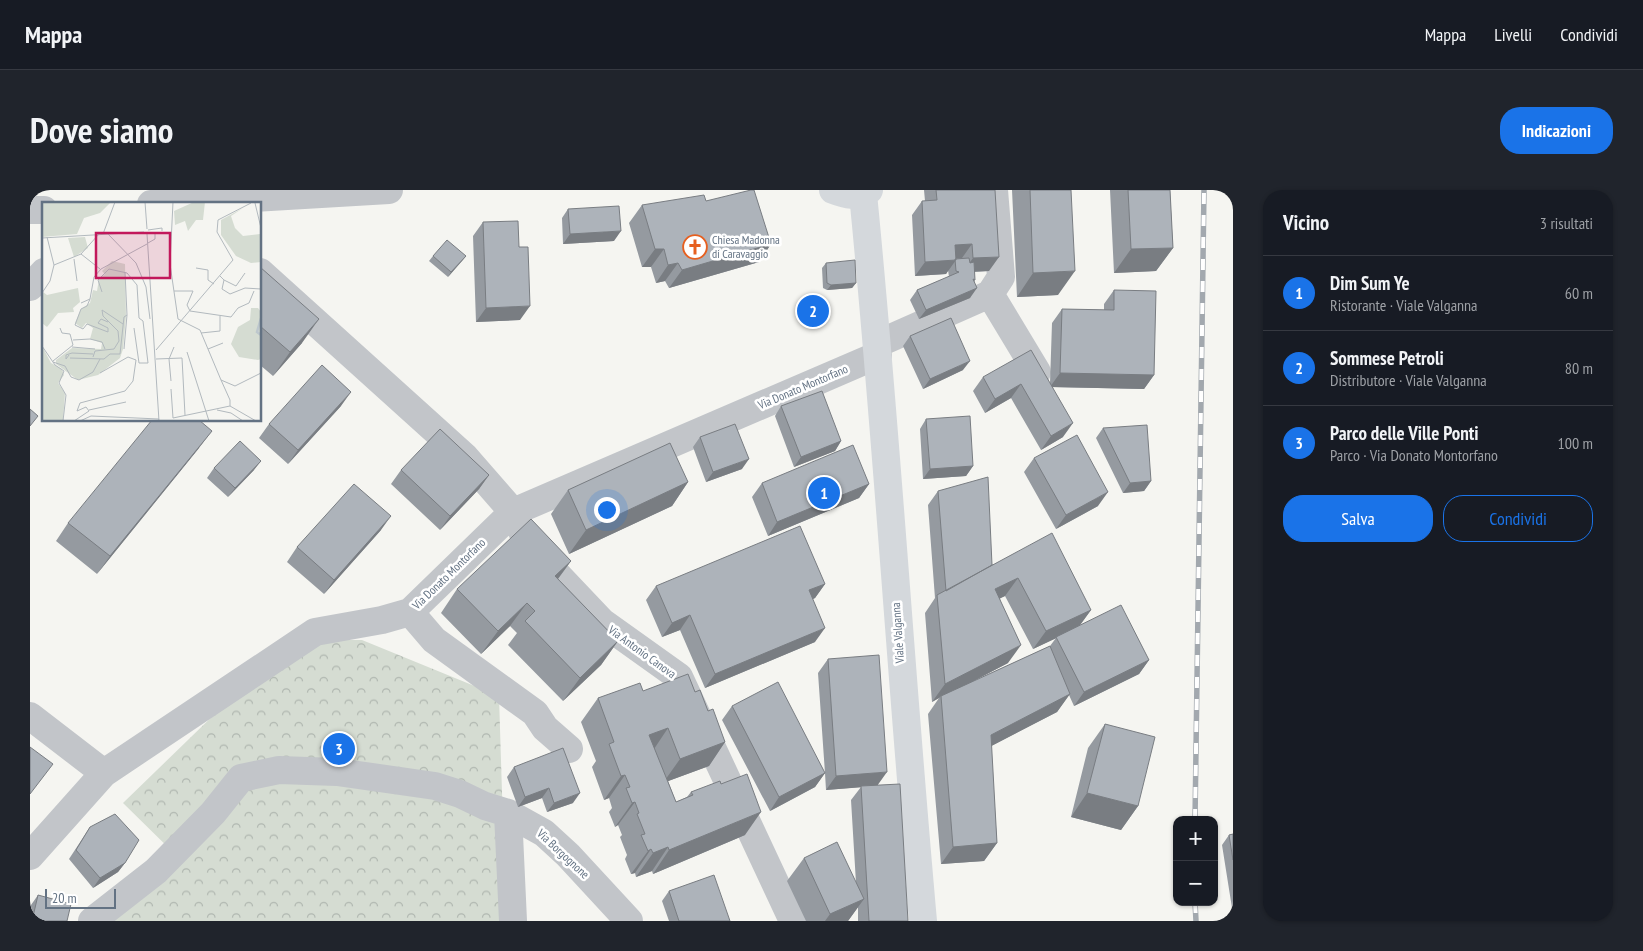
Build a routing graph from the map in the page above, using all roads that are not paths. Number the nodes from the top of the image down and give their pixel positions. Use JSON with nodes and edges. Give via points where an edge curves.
{"nodes":[{"id":1,"x":389,"y":190,"type":"edge"},
{"id":2,"x":833,"y":190,"type":"edge"},
{"id":3,"x":994,"y":190,"type":"edge"},
{"id":4,"x":866,"y":192,"type":"edge"},
{"id":5,"x":218,"y":202,"type":"edge"},
{"id":6,"x":261,"y":273,"type":"edge"},
{"id":7,"x":42,"y":274,"type":"edge"},
{"id":8,"x":30,"y":287,"type":"edge"},
{"id":9,"x":990,"y":294,"type":"junction"},
{"id":10,"x":878,"y":350,"type":"junction"},
{"id":11,"x":1037,"y":372,"type":"edge"},
{"id":12,"x":513,"y":512,"type":"junction"},
{"id":13,"x":410,"y":612,"type":"junction"},
{"id":14,"x":30,"y":716,"type":"edge"},
{"id":15,"x":569,"y":749,"type":"dead end"},
{"id":16,"x":104,"y":773,"type":"junction"},
{"id":17,"x":497,"y":810,"type":"junction"},
{"id":18,"x":30,"y":856,"type":"edge"},
{"id":19,"x":92,"y":921,"type":"edge"},
{"id":20,"x":513,"y":921,"type":"edge"},
{"id":21,"x":629,"y":921,"type":"edge"},
{"id":22,"x":793,"y":921,"type":"edge"},
{"id":23,"x":923,"y":921,"type":"edge"}],
"edges":[{"from":1,"to":5,"type":"street"},
{"from":2,"to":4,"type":"main road","via":[[848,196]]},
{"from":3,"to":9,"type":"street","via":[[1000,277]]},
{"from":4,"to":10,"type":"main road","name":"Viale Valganna"},
{"from":6,"to":12,"type":"street","name":"Via Antonio Canova","via":[[465,457]]},
{"from":7,"to":8,"type":"street"},
{"from":9,"to":10,"type":"street"},
{"from":9,"to":11,"type":"street"},
{"from":10,"to":12,"type":"street","name":"Via Donato Montorfano"},
{"from":10,"to":23,"type":"main road","name":"Viale Valganna","via":[[905,726]]},
{"from":12,"to":13,"type":"street","name":"Via Donato Montorfano"},
{"from":12,"to":22,"type":"street","name":"Via Antonio Canova","via":[[528,544],[602,622],[679,677]]},
{"from":13,"to":15,"type":"street","via":[[434,640],[536,713],[545,728]]},
{"from":13,"to":16,"type":"street","name":"Via Donato Montorfano","via":[[315,632]]},
{"from":14,"to":16,"type":"street"},
{"from":16,"to":18,"type":"street","name":"Via Donato Montorfano"},
{"from":17,"to":19,"type":"street","name":"Via Borgognone","via":[[435,786],[337,772],[279,770],[241,778],[213,813],[156,871]]},
{"from":17,"to":20,"type":"street"},
{"from":17,"to":21,"type":"street","name":"Via Borgognone","via":[[544,833]]}]}
